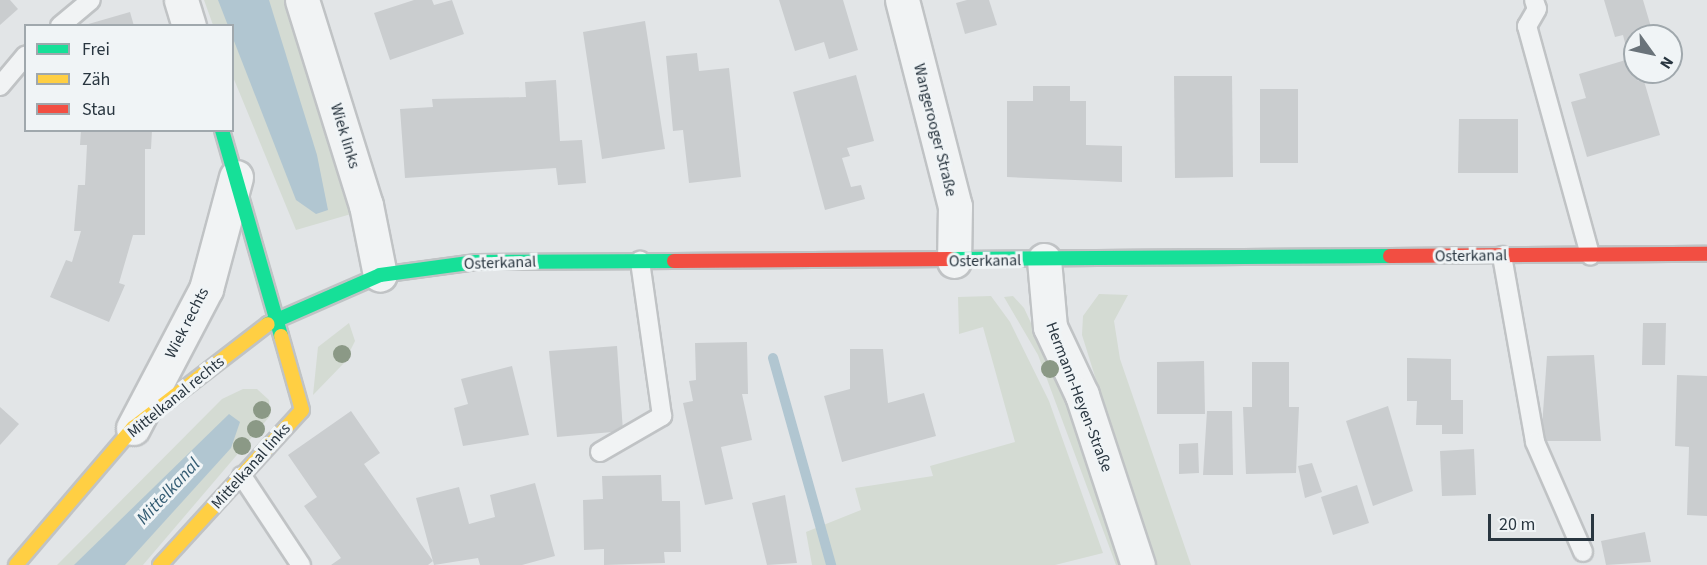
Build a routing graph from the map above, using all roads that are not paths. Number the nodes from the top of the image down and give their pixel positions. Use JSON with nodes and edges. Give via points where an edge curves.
{"nodes":[{"id":1,"x":91,"y":0,"type":"edge"},
{"id":2,"x":181,"y":0,"type":"edge"},
{"id":3,"x":302,"y":0,"type":"edge"},
{"id":4,"x":902,"y":0,"type":"edge"},
{"id":5,"x":1534,"y":0,"type":"edge"},
{"id":6,"x":62,"y":24,"type":"edge"},
{"id":7,"x":188,"y":24,"type":"edge"},
{"id":8,"x":24,"y":57,"type":"edge"},
{"id":9,"x":0,"y":86,"type":"edge"},
{"id":10,"x":223,"y":132,"type":"edge"},
{"id":11,"x":236,"y":177,"type":"junction"},
{"id":12,"x":1707,"y":254,"type":"edge"},
{"id":13,"x":1590,"y":255,"type":"junction"},
{"id":14,"x":1502,"y":256,"type":"junction"},
{"id":15,"x":1044,"y":260,"type":"junction"},
{"id":16,"x":640,"y":261,"type":"junction"},
{"id":17,"x":954,"y":261,"type":"junction"},
{"id":18,"x":380,"y":275,"type":"junction"},
{"id":19,"x":274,"y":319,"type":"junction"},
{"id":20,"x":133,"y":428,"type":"junction"},
{"id":21,"x":600,"y":452,"type":"dead end"},
{"id":22,"x":242,"y":476,"type":"junction"},
{"id":23,"x":1583,"y":552,"type":"dead end"},
{"id":24,"x":16,"y":565,"type":"edge"},
{"id":25,"x":160,"y":565,"type":"edge"},
{"id":26,"x":301,"y":565,"type":"edge"},
{"id":27,"x":1138,"y":565,"type":"edge"}],
"edges":[{"from":1,"to":6,"type":"lane"},
{"from":2,"to":7,"type":"street"},
{"from":3,"to":18,"type":"street","name":"Wiek links","via":[[366,205]]},
{"from":4,"to":17,"type":"street","name":"Wangerooger Straße","via":[[955,206]]},
{"from":5,"to":13,"type":"lane","via":[[1537,9],[1527,26]]},
{"from":8,"to":9,"type":"lane"},
{"from":10,"to":11,"type":"main road"},
{"from":11,"to":19,"type":"main road"},
{"from":11,"to":20,"type":"street","name":"Wiek rechts","via":[[206,289]]},
{"from":12,"to":13,"type":"main road","name":"Osterkanal"},
{"from":13,"to":14,"type":"main road","name":"Osterkanal"},
{"from":14,"to":15,"type":"main road","name":"Osterkanal"},
{"from":14,"to":23,"type":"lane","via":[[1535,442]]},
{"from":15,"to":17,"type":"main road","name":"Osterkanal"},
{"from":15,"to":27,"type":"street","name":"Hermann-Heyen-Straße","via":[[1050,327],[1082,395]]},
{"from":16,"to":17,"type":"main road","name":"Osterkanal"},
{"from":16,"to":18,"type":"main road","name":"Osterkanal","via":[[476,262]]},
{"from":16,"to":21,"type":"lane","via":[[662,416]]},
{"from":18,"to":19,"type":"main road","name":"Osterkanal"},
{"from":19,"to":20,"type":"main road","name":"Mittelkanal rechts"},
{"from":19,"to":22,"type":"main road","name":"Mittelkanal links","via":[[302,410]]},
{"from":20,"to":24,"type":"main road","name":"Mittelkanal rechts"},
{"from":22,"to":25,"type":"main road","name":"Mittelkanal links"},
{"from":22,"to":26,"type":"lane"}]}
